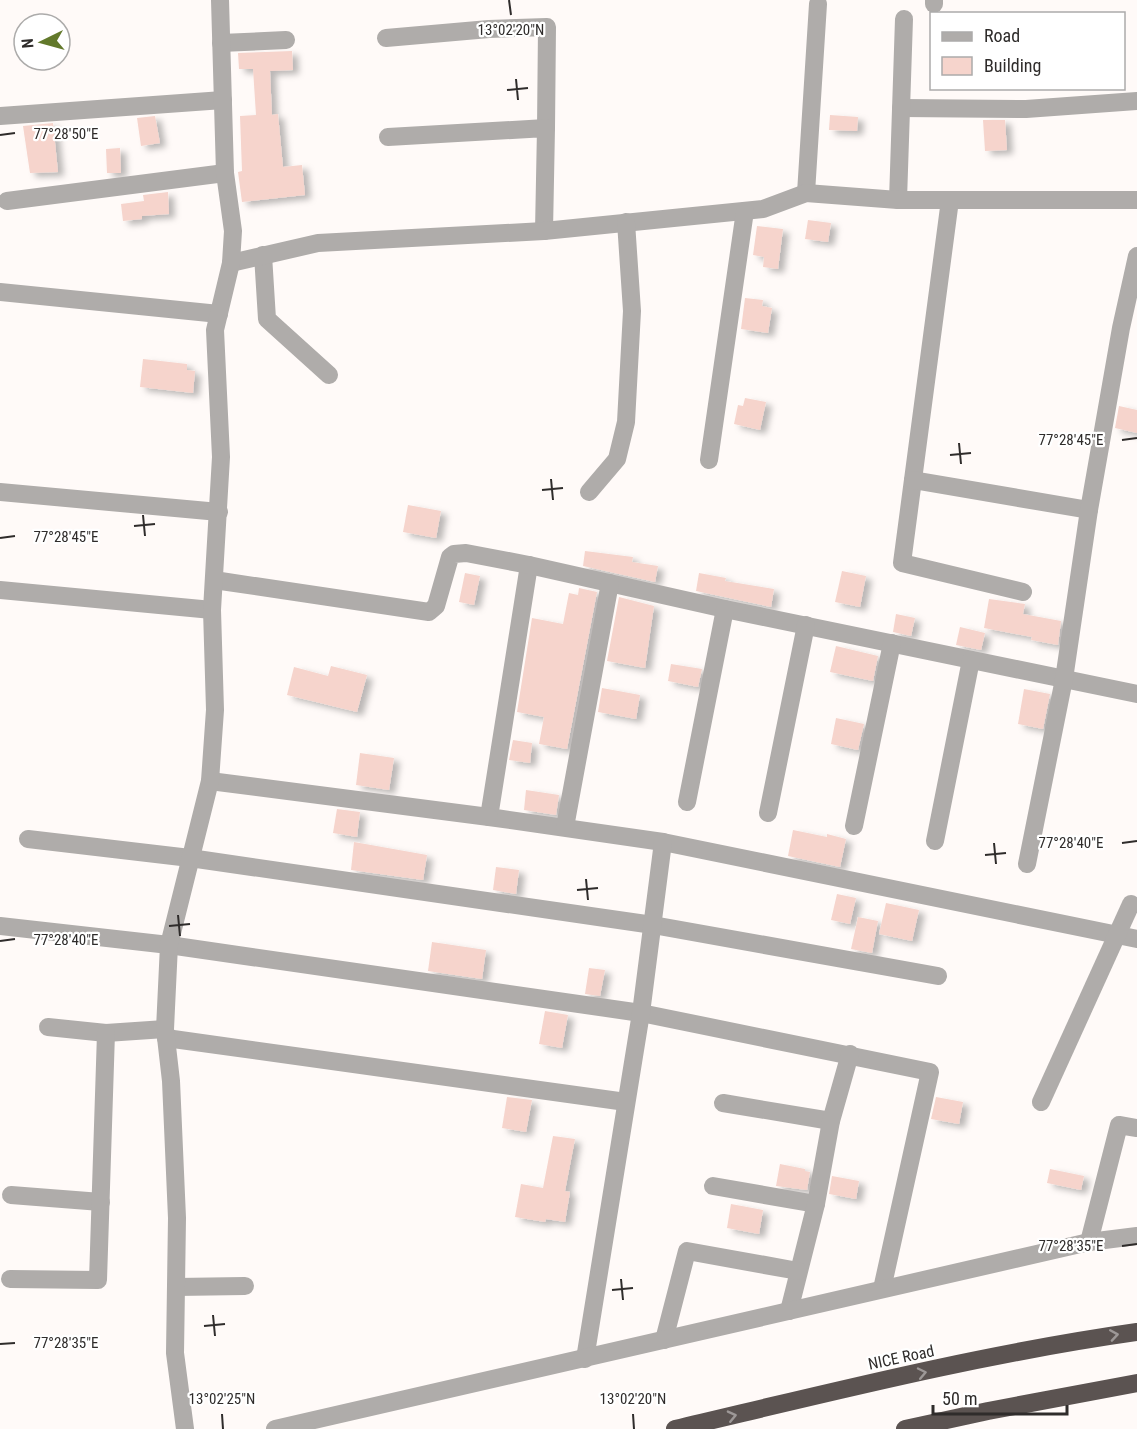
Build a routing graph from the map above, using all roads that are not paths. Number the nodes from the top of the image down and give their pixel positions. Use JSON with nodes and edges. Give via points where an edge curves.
{"nodes":[{"id":1,"x":220,"y":0,"type":"edge"},
{"id":2,"x":818,"y":4,"type":"dead end"},
{"id":3,"x":904,"y":19,"type":"dead end"},
{"id":4,"x":386,"y":38,"type":"dead end"},
{"id":5,"x":286,"y":40,"type":"dead end"},
{"id":6,"x":221,"y":44,"type":"junction"},
{"id":7,"x":223,"y":100,"type":"junction"},
{"id":8,"x":1137,"y":101,"type":"edge"},
{"id":9,"x":901,"y":108,"type":"junction"},
{"id":10,"x":0,"y":116,"type":"edge"},
{"id":11,"x":546,"y":128,"type":"junction"},
{"id":12,"x":388,"y":137,"type":"dead end"},
{"id":13,"x":225,"y":173,"type":"junction"},
{"id":14,"x":806,"y":194,"type":"junction"},
{"id":15,"x":898,"y":200,"type":"junction"},
{"id":16,"x":950,"y":200,"type":"junction"},
{"id":17,"x":1137,"y":200,"type":"edge"},
{"id":18,"x":7,"y":201,"type":"dead end"},
{"id":19,"x":745,"y":211,"type":"junction"},
{"id":20,"x":626,"y":222,"type":"junction"},
{"id":21,"x":544,"y":231,"type":"junction"},
{"id":22,"x":263,"y":255,"type":"junction"},
{"id":23,"x":1137,"y":256,"type":"edge"},
{"id":24,"x":231,"y":263,"type":"junction"},
{"id":25,"x":0,"y":292,"type":"edge"},
{"id":26,"x":219,"y":314,"type":"junction"},
{"id":27,"x":329,"y":375,"type":"dead end"},
{"id":28,"x":709,"y":460,"type":"dead end"},
{"id":29,"x":913,"y":480,"type":"junction"},
{"id":30,"x":0,"y":492,"type":"edge"},
{"id":31,"x":589,"y":492,"type":"dead end"},
{"id":32,"x":1089,"y":510,"type":"junction"},
{"id":33,"x":219,"y":512,"type":"junction"},
{"id":34,"x":529,"y":565,"type":"junction"},
{"id":35,"x":214,"y":579,"type":"junction"},
{"id":36,"x":610,"y":583,"type":"junction"},
{"id":37,"x":0,"y":590,"type":"edge"},
{"id":38,"x":1023,"y":592,"type":"dead end"},
{"id":39,"x":724,"y":609,"type":"junction"},
{"id":40,"x":212,"y":610,"type":"junction"},
{"id":41,"x":806,"y":625,"type":"junction"},
{"id":42,"x":892,"y":643,"type":"junction"},
{"id":43,"x":971,"y":660,"type":"junction"},
{"id":44,"x":1065,"y":679,"type":"junction"},
{"id":45,"x":1137,"y":694,"type":"edge"},
{"id":46,"x":210,"y":781,"type":"junction"},
{"id":47,"x":687,"y":802,"type":"dead end"},
{"id":48,"x":768,"y":813,"type":"dead end"},
{"id":49,"x":489,"y":817,"type":"junction"},
{"id":50,"x":854,"y":826,"type":"dead end"},
{"id":51,"x":565,"y":827,"type":"junction"},
{"id":52,"x":28,"y":839,"type":"dead end"},
{"id":53,"x":663,"y":842,"type":"junction"},
{"id":54,"x":935,"y":842,"type":"dead end"},
{"id":55,"x":190,"y":858,"type":"junction"},
{"id":56,"x":1027,"y":864,"type":"dead end"},
{"id":57,"x":1131,"y":904,"type":"dead end"},
{"id":58,"x":653,"y":925,"type":"junction"},
{"id":59,"x":0,"y":926,"type":"edge"},
{"id":60,"x":1117,"y":934,"type":"junction"},
{"id":61,"x":1137,"y":939,"type":"edge"},
{"id":62,"x":169,"y":945,"type":"junction"},
{"id":63,"x":938,"y":976,"type":"dead end"},
{"id":64,"x":640,"y":1013,"type":"junction"},
{"id":65,"x":48,"y":1027,"type":"dead end"},
{"id":66,"x":106,"y":1033,"type":"junction"},
{"id":67,"x":166,"y":1034,"type":"junction"},
{"id":68,"x":850,"y":1054,"type":"junction"},
{"id":69,"x":626,"y":1102,"type":"junction"},
{"id":70,"x":1041,"y":1102,"type":"dead end"},
{"id":71,"x":723,"y":1103,"type":"dead end"},
{"id":72,"x":831,"y":1121,"type":"junction"},
{"id":73,"x":1137,"y":1128,"type":"edge"},
{"id":74,"x":713,"y":1186,"type":"dead end"},
{"id":75,"x":11,"y":1195,"type":"dead end"},
{"id":76,"x":101,"y":1202,"type":"junction"},
{"id":77,"x":816,"y":1204,"type":"junction"},
{"id":78,"x":1137,"y":1236,"type":"edge"},
{"id":79,"x":1089,"y":1242,"type":"junction"},
{"id":80,"x":798,"y":1271,"type":"junction"},
{"id":81,"x":10,"y":1279,"type":"dead end"},
{"id":82,"x":245,"y":1286,"type":"dead end"},
{"id":83,"x":176,"y":1287,"type":"junction"},
{"id":84,"x":882,"y":1289,"type":"junction"},
{"id":85,"x":789,"y":1311,"type":"junction"},
{"id":86,"x":1137,"y":1332,"type":"edge"},
{"id":87,"x":664,"y":1340,"type":"junction"},
{"id":88,"x":585,"y":1359,"type":"junction"},
{"id":89,"x":1137,"y":1383,"type":"edge"},
{"id":90,"x":185,"y":1429,"type":"edge"},
{"id":91,"x":275,"y":1429,"type":"edge"},
{"id":92,"x":675,"y":1429,"type":"edge"},
{"id":93,"x":905,"y":1429,"type":"edge"}],
"edges":[{"from":1,"to":6,"type":"street"},
{"from":2,"to":14,"type":"street"},
{"from":3,"to":9,"type":"street"},
{"from":4,"to":11,"type":"street","via":[[547,27]]},
{"from":5,"to":6,"type":"street"},
{"from":6,"to":7,"type":"street"},
{"from":7,"to":10,"type":"street"},
{"from":7,"to":13,"type":"street"},
{"from":8,"to":9,"type":"street","via":[[1026,109]]},
{"from":9,"to":15,"type":"street"},
{"from":11,"to":12,"type":"street"},
{"from":11,"to":21,"type":"street"},
{"from":13,"to":18,"type":"street"},
{"from":13,"to":24,"type":"street","via":[[233,231]]},
{"from":14,"to":15,"type":"street"},
{"from":14,"to":19,"type":"street"},
{"from":15,"to":16,"type":"street"},
{"from":16,"to":17,"type":"street"},
{"from":16,"to":29,"type":"street"},
{"from":19,"to":20,"type":"street"},
{"from":19,"to":28,"type":"street"},
{"from":20,"to":21,"type":"street"},
{"from":20,"to":31,"type":"street","via":[[632,311],[626,422],[617,459]]},
{"from":21,"to":22,"type":"street","via":[[318,243]]},
{"from":22,"to":24,"type":"street"},
{"from":22,"to":27,"type":"street","via":[[267,319]]},
{"from":23,"to":32,"type":"street"},
{"from":24,"to":26,"type":"street"},
{"from":25,"to":26,"type":"street"},
{"from":26,"to":33,"type":"street","via":[[215,330],[221,457]]},
{"from":29,"to":32,"type":"street"},
{"from":29,"to":38,"type":"street","via":[[902,563]]},
{"from":30,"to":33,"type":"street"},
{"from":32,"to":44,"type":"street"},
{"from":33,"to":35,"type":"street"},
{"from":34,"to":35,"type":"street","via":[[454,554],[447,562],[436,606],[426,612]]},
{"from":34,"to":36,"type":"street"},
{"from":34,"to":49,"type":"street"},
{"from":35,"to":40,"type":"street"},
{"from":36,"to":39,"type":"street"},
{"from":36,"to":51,"type":"street"},
{"from":37,"to":40,"type":"street"},
{"from":39,"to":41,"type":"street"},
{"from":39,"to":47,"type":"street"},
{"from":40,"to":46,"type":"street","via":[[215,710]]},
{"from":41,"to":42,"type":"street"},
{"from":41,"to":48,"type":"street"},
{"from":42,"to":43,"type":"street"},
{"from":42,"to":50,"type":"street"},
{"from":43,"to":44,"type":"street"},
{"from":43,"to":54,"type":"street"},
{"from":44,"to":45,"type":"street"},
{"from":44,"to":56,"type":"street"},
{"from":46,"to":49,"type":"street"},
{"from":46,"to":55,"type":"street"},
{"from":49,"to":51,"type":"street"},
{"from":51,"to":53,"type":"street"},
{"from":52,"to":55,"type":"street"},
{"from":53,"to":58,"type":"street"},
{"from":53,"to":60,"type":"street"},
{"from":55,"to":58,"type":"street"},
{"from":55,"to":62,"type":"street"},
{"from":57,"to":60,"type":"street"},
{"from":58,"to":63,"type":"street"},
{"from":58,"to":64,"type":"street"},
{"from":59,"to":62,"type":"street"},
{"from":60,"to":61,"type":"street"},
{"from":60,"to":70,"type":"street"},
{"from":62,"to":64,"type":"street"},
{"from":62,"to":67,"type":"street"},
{"from":64,"to":68,"type":"street"},
{"from":64,"to":69,"type":"street"},
{"from":65,"to":66,"type":"street"},
{"from":66,"to":67,"type":"street"},
{"from":66,"to":76,"type":"street"},
{"from":67,"to":69,"type":"street"},
{"from":67,"to":83,"type":"street","via":[[177,1200]]},
{"from":68,"to":72,"type":"street"},
{"from":68,"to":84,"type":"street","via":[[930,1072]]},
{"from":69,"to":88,"type":"street"},
{"from":71,"to":72,"type":"street"},
{"from":72,"to":77,"type":"street"},
{"from":73,"to":79,"type":"street","via":[[1119,1125]]},
{"from":74,"to":77,"type":"street"},
{"from":75,"to":76,"type":"street"},
{"from":76,"to":81,"type":"street","via":[[98,1280]]},
{"from":77,"to":80,"type":"street"},
{"from":78,"to":79,"type":"street"},
{"from":79,"to":84,"type":"street"},
{"from":80,"to":85,"type":"street"},
{"from":80,"to":87,"type":"street","via":[[687,1251]]},
{"from":82,"to":83,"type":"street"},
{"from":83,"to":90,"type":"street","via":[[175,1353]]},
{"from":84,"to":85,"type":"street"},
{"from":85,"to":87,"type":"street"},
{"from":92,"to":86,"type":"highway","name":"NICE Road","one_way":true,"via":[[877,1382]]},
{"from":87,"to":88,"type":"street"},
{"from":88,"to":91,"type":"street"},
{"from":89,"to":93,"type":"highway"}]}
